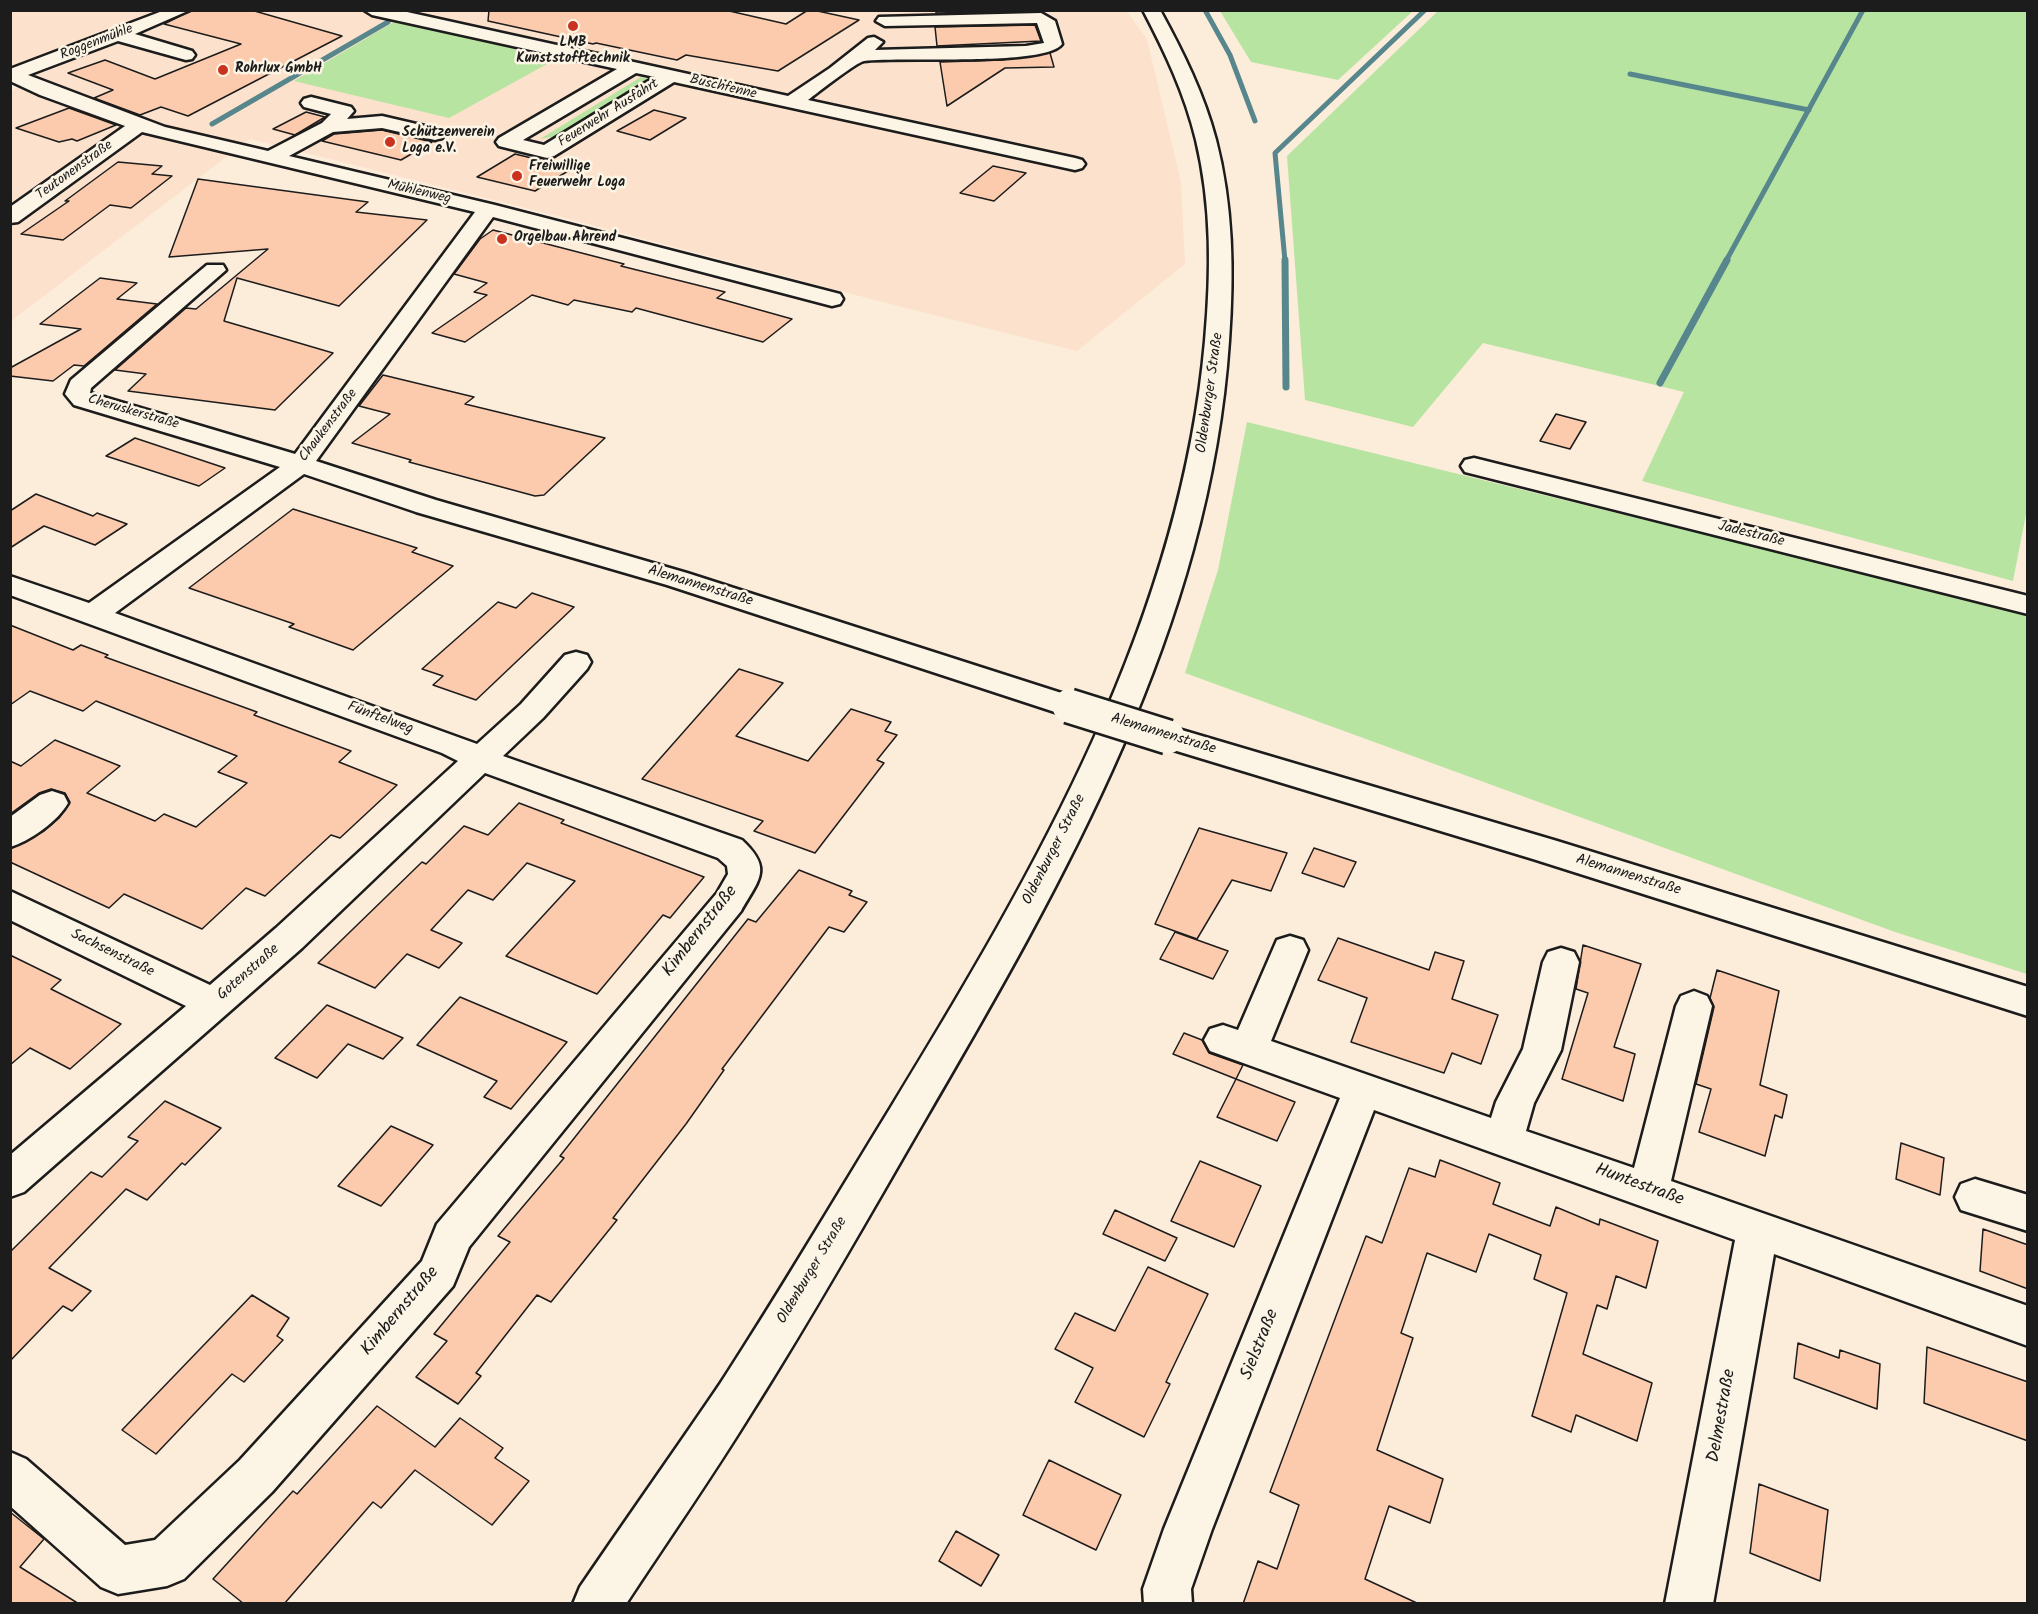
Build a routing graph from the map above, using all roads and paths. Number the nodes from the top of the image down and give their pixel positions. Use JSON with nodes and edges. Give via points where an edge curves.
{"nodes":[{"id":1,"x":182,"y":10,"type":"edge"},
{"id":2,"x":372,"y":10,"type":"edge"},
{"id":3,"x":1151,"y":10,"type":"edge"},
{"id":4,"x":419,"y":15,"type":"edge"},
{"id":5,"x":886,"y":16,"type":"edge"},
{"id":6,"x":118,"y":35,"type":"junction"},
{"id":7,"x":186,"y":55,"type":"dead end"},
{"id":8,"x":857,"y":56,"type":"junction"},
{"id":9,"x":634,"y":67,"type":"junction"},
{"id":10,"x":11,"y":75,"type":"edge"},
{"id":11,"x":670,"y":76,"type":"junction"},
{"id":12,"x":311,"y":103,"type":"dead end"},
{"id":13,"x":790,"y":103,"type":"junction"},
{"id":14,"x":139,"y":125,"type":"junction"},
{"id":15,"x":329,"y":127,"type":"junction"},
{"id":16,"x":435,"y":134,"type":"dead end"},
{"id":17,"x":270,"y":158,"type":"junction"},
{"id":18,"x":1075,"y":164,"type":"dead end"},
{"id":19,"x":488,"y":209,"type":"junction"},
{"id":20,"x":10,"y":217,"type":"edge"},
{"id":21,"x":215,"y":270,"type":"dead end"},
{"id":22,"x":832,"y":299,"type":"dead end"},
{"id":23,"x":300,"y":465,"type":"junction"},
{"id":24,"x":1474,"y":465,"type":"dead end"},
{"id":25,"x":10,"y":585,"type":"edge"},
{"id":26,"x":2028,"y":605,"type":"edge"},
{"id":27,"x":92,"y":615,"type":"junction"},
{"id":28,"x":576,"y":662,"type":"dead end"},
{"id":29,"x":481,"y":760,"type":"junction"},
{"id":30,"x":52,"y":803,"type":"dead end"},
{"id":31,"x":10,"y":835,"type":"edge"},
{"id":32,"x":744,"y":862,"type":"joint"},
{"id":33,"x":10,"y":904,"type":"edge"},
{"id":34,"x":1290,"y":950,"type":"dead end"},
{"id":35,"x":1562,"y":962,"type":"dead end"},
{"id":36,"x":2028,"y":1002,"type":"edge"},
{"id":37,"x":214,"y":1003,"type":"junction"},
{"id":38,"x":1694,"y":1006,"type":"dead end"},
{"id":39,"x":1363,"y":1088,"type":"junction"},
{"id":40,"x":1504,"y":1138,"type":"junction"},
{"id":41,"x":10,"y":1180,"type":"edge"},
{"id":42,"x":1649,"y":1190,"type":"junction"},
{"id":43,"x":1975,"y":1197,"type":"dead end"},
{"id":44,"x":2028,"y":1213,"type":"edge"},
{"id":45,"x":1758,"y":1228,"type":"junction"},
{"id":46,"x":2028,"y":1326,"type":"edge"},
{"id":47,"x":10,"y":1475,"type":"edge"},
{"id":48,"x":597,"y":1604,"type":"edge"},
{"id":49,"x":1168,"y":1604,"type":"edge"},
{"id":50,"x":1689,"y":1604,"type":"edge"}],
"edges":[{"from":1,"to":6,"type":"street","name":"Roggenmühle"},
{"from":2,"to":4,"type":"street","name":"Buschfenne"},
{"from":3,"to":48,"type":"street","name":"Oldenburger Straße","via":[[1176,56],[1200,119],[1216,195],[1222,261],[1221,332],[1209,432],[1178,563],[1131,689],[1069,828],[981,991],[754,1369]]},
{"from":4,"to":9,"type":"street","name":"Buschfenne"},
{"from":5,"to":8,"type":"street","via":[[875,42]]},
{"from":5,"to":8,"type":"street","via":[[1041,18],[1046,21],[1053,44],[1026,51]]},
{"from":6,"to":7,"type":"street"},
{"from":6,"to":10,"type":"street","name":"Roggenmühle"},
{"from":8,"to":13,"type":"street"},
{"from":9,"to":11,"type":"street","name":"Buschfenne"},
{"from":9,"to":11,"type":"street","name":"Feuerwehr Ausfahrt","via":[[506,142],[547,152]]},
{"from":10,"to":14,"type":"street","name":"Mühlenweg"},
{"from":11,"to":13,"type":"street","name":"Buschfenne"},
{"from":12,"to":15,"type":"street","via":[[344,111]]},
{"from":13,"to":18,"type":"street","name":"Buschfenne"},
{"from":14,"to":17,"type":"street","name":"Mühlenweg"},
{"from":14,"to":20,"type":"street","name":"Teutonenstraße"},
{"from":15,"to":16,"type":"street","via":[[382,122]]},
{"from":15,"to":17,"type":"street"},
{"from":17,"to":19,"type":"street","name":"Mühlenweg"},
{"from":19,"to":22,"type":"street","name":"Mühlenweg"},
{"from":19,"to":23,"type":"street","name":"Chaukenstraße"},
{"from":21,"to":23,"type":"street","name":"Cheruskerstraße","via":[[80,385],[77,394],[83,400]]},
{"from":23,"to":27,"type":"street","name":"Chaukenstraße"},
{"from":23,"to":36,"type":"street","name":"Alemannenstraße","bridge":true,"via":[[677,579],[1168,737],[1545,850]]},
{"from":24,"to":26,"type":"street","name":"Jadestraße"},
{"from":25,"to":27,"type":"street","name":"Fünftelweg"},
{"from":27,"to":29,"type":"street","name":"Fünftelweg","via":[[453,745]]},
{"from":28,"to":29,"type":"street","name":"Gotenstraße"},
{"from":29,"to":32,"type":"street","name":"Fünftelweg","via":[[730,849]]},
{"from":29,"to":37,"type":"street","name":"Gotenstraße","via":[[290,938]]},
{"from":30,"to":31,"type":"street"},
{"from":32,"to":47,"type":"street","name":"Kimbernstraße","via":[[745,874],[729,902],[452,1237],[438,1273],[256,1476],[167,1562],[118,1570]]},
{"from":33,"to":37,"type":"street","name":"Sachsenstraße"},
{"from":34,"to":39,"type":"street","name":"Huntestraße","via":[[1236,1044]]},
{"from":35,"to":40,"type":"street","via":[[1542,1050],[1515,1102]]},
{"from":37,"to":41,"type":"street","name":"Gotenstraße"},
{"from":38,"to":42,"type":"street"},
{"from":39,"to":40,"type":"street","name":"Huntestraße"},
{"from":39,"to":49,"type":"street","name":"Sielstraße","via":[[1188,1529],[1167,1589]]},
{"from":40,"to":42,"type":"street","name":"Huntestraße"},
{"from":42,"to":45,"type":"street","name":"Huntestraße"},
{"from":43,"to":44,"type":"street"},
{"from":45,"to":46,"type":"street","name":"Huntestraße"},
{"from":45,"to":50,"type":"street","name":"Delmestraße"}]}
